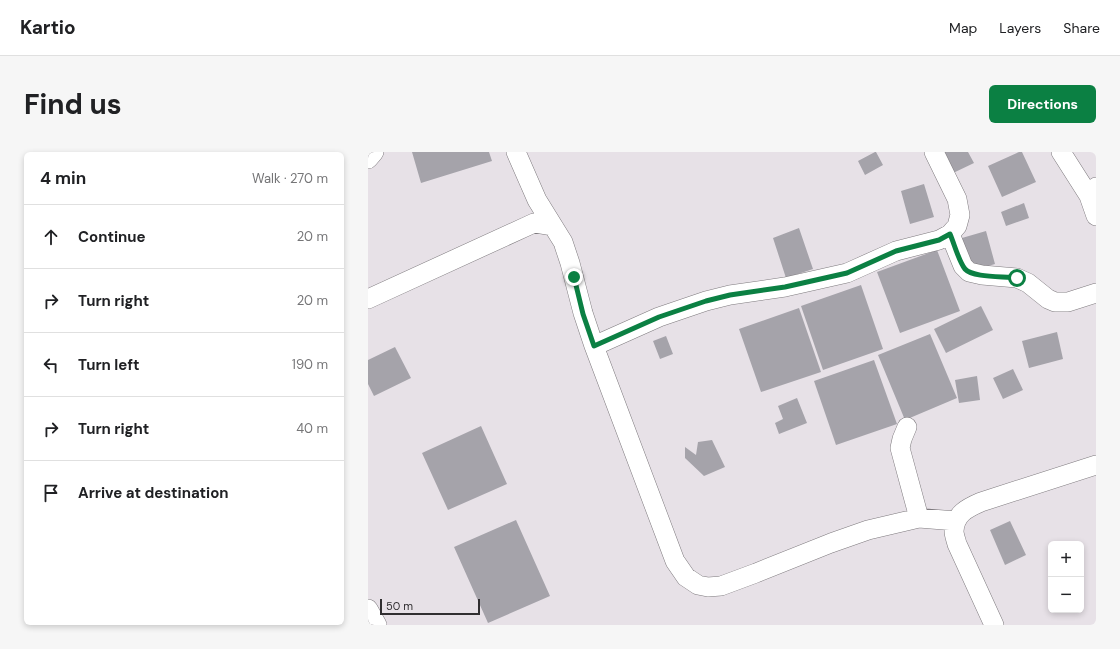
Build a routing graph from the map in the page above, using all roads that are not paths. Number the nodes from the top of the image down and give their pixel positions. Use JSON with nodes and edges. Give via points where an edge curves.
{"nodes":[{"id":1,"x":374,"y":152,"type":"edge"},
{"id":2,"x":516,"y":152,"type":"edge"},
{"id":3,"x":934,"y":152,"type":"edge"},
{"id":4,"x":1061,"y":152,"type":"edge"},
{"id":5,"x":368,"y":159,"type":"edge"},
{"id":6,"x":1093,"y":191,"type":"edge"},
{"id":7,"x":1096,"y":216,"type":"edge"},
{"id":8,"x":543,"y":224,"type":"junction"},
{"id":9,"x":950,"y":234,"type":"junction"},
{"id":10,"x":1096,"y":293,"type":"edge"},
{"id":11,"x":368,"y":299,"type":"edge"},
{"id":12,"x":594,"y":346,"type":"junction"},
{"id":13,"x":907,"y":427,"type":"dead end"},
{"id":14,"x":1096,"y":465,"type":"edge"},
{"id":15,"x":919,"y":518,"type":"junction"},
{"id":16,"x":956,"y":521,"type":"junction"},
{"id":17,"x":368,"y":609,"type":"edge"},
{"id":18,"x":376,"y":625,"type":"edge"},
{"id":19,"x":994,"y":625,"type":"edge"}],
"edges":[{"from":1,"to":5,"type":"street"},
{"from":2,"to":8,"type":"street","via":[[538,200]]},
{"from":3,"to":9,"type":"street","via":[[958,199],[960,215],[957,226]]},
{"from":4,"to":6,"type":"street"},
{"from":6,"to":7,"type":"street"},
{"from":8,"to":11,"type":"street"},
{"from":8,"to":12,"type":"street","via":[[563,242]]},
{"from":9,"to":10,"type":"street","via":[[968,272],[1017,278],[1055,302],[1068,302]]},
{"from":9,"to":12,"type":"street","via":[[939,240],[896,251],[847,273],[706,301],[659,317]]},
{"from":12,"to":15,"type":"street","via":[[675,561],[686,577],[698,584],[708,587],[721,586],[868,530]]},
{"from":13,"to":15,"type":"street","via":[[900,448]]},
{"from":14,"to":16,"type":"street","via":[[981,502],[961,513]]},
{"from":15,"to":16,"type":"street"},
{"from":16,"to":19,"type":"street","via":[[954,532],[957,544]]},
{"from":17,"to":18,"type":"street"}]}
